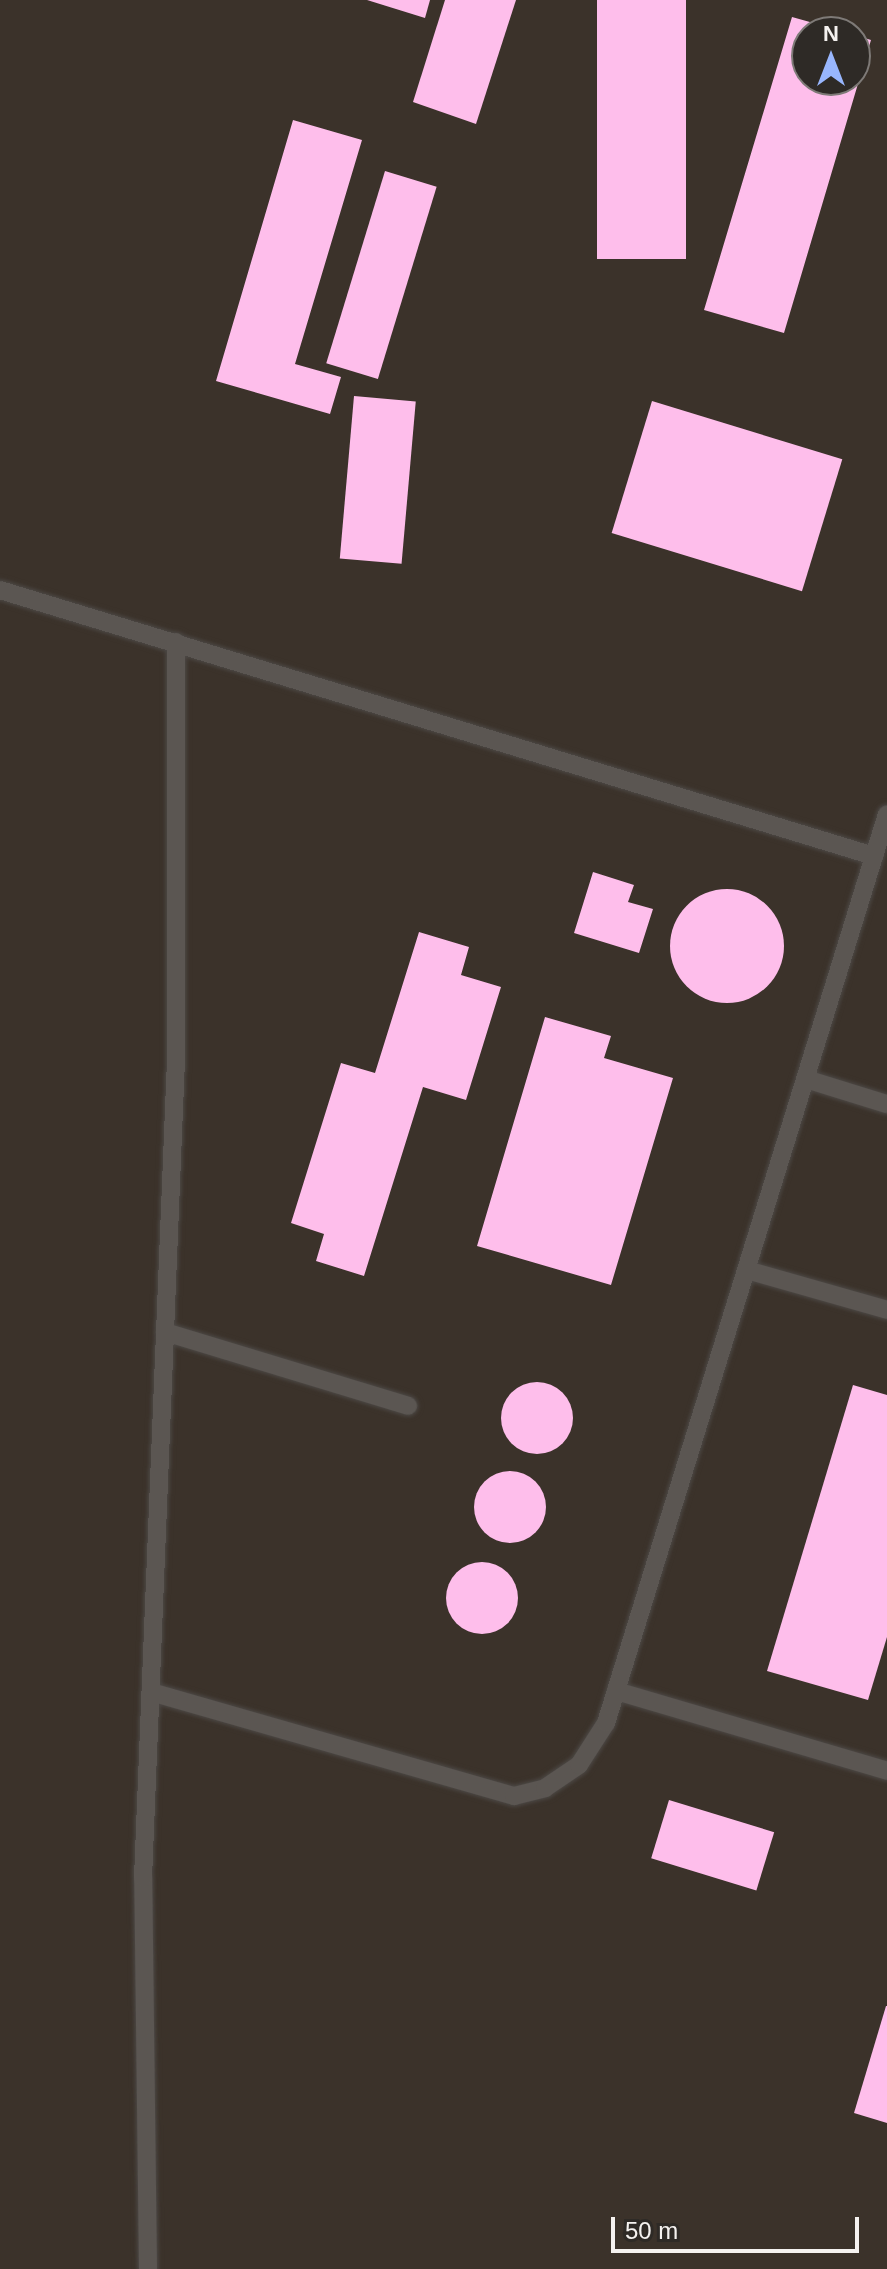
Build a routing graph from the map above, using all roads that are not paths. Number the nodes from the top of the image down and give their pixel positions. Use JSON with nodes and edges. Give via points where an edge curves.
{"nodes":[{"id":1,"x":0,"y":590,"type":"edge"},
{"id":2,"x":176,"y":642,"type":"junction"},
{"id":3,"x":887,"y":814,"type":"edge"},
{"id":4,"x":874,"y":856,"type":"junction"},
{"id":5,"x":806,"y":1079,"type":"junction"},
{"id":6,"x":887,"y":1104,"type":"edge"},
{"id":7,"x":747,"y":1270,"type":"junction"},
{"id":8,"x":887,"y":1310,"type":"edge"},
{"id":9,"x":165,"y":1332,"type":"junction"},
{"id":10,"x":408,"y":1406,"type":"dead end"},
{"id":11,"x":616,"y":1691,"type":"junction"},
{"id":12,"x":151,"y":1692,"type":"junction"},
{"id":13,"x":887,"y":1771,"type":"edge"},
{"id":14,"x":148,"y":2269,"type":"edge"}],
"edges":[{"from":1,"to":2,"type":"lane"},
{"from":2,"to":4,"type":"lane"},
{"from":2,"to":9,"type":"lane","via":[[176,1061]]},
{"from":3,"to":4,"type":"lane"},
{"from":4,"to":5,"type":"lane"},
{"from":5,"to":6,"type":"lane"},
{"from":5,"to":7,"type":"lane"},
{"from":7,"to":8,"type":"lane"},
{"from":7,"to":11,"type":"lane"},
{"from":9,"to":10,"type":"lane"},
{"from":9,"to":12,"type":"lane"},
{"from":11,"to":12,"type":"lane","via":[[606,1723],[579,1765],[545,1788],[514,1796]]},
{"from":11,"to":13,"type":"lane"},
{"from":12,"to":14,"type":"lane","via":[[143,1878]]}]}
